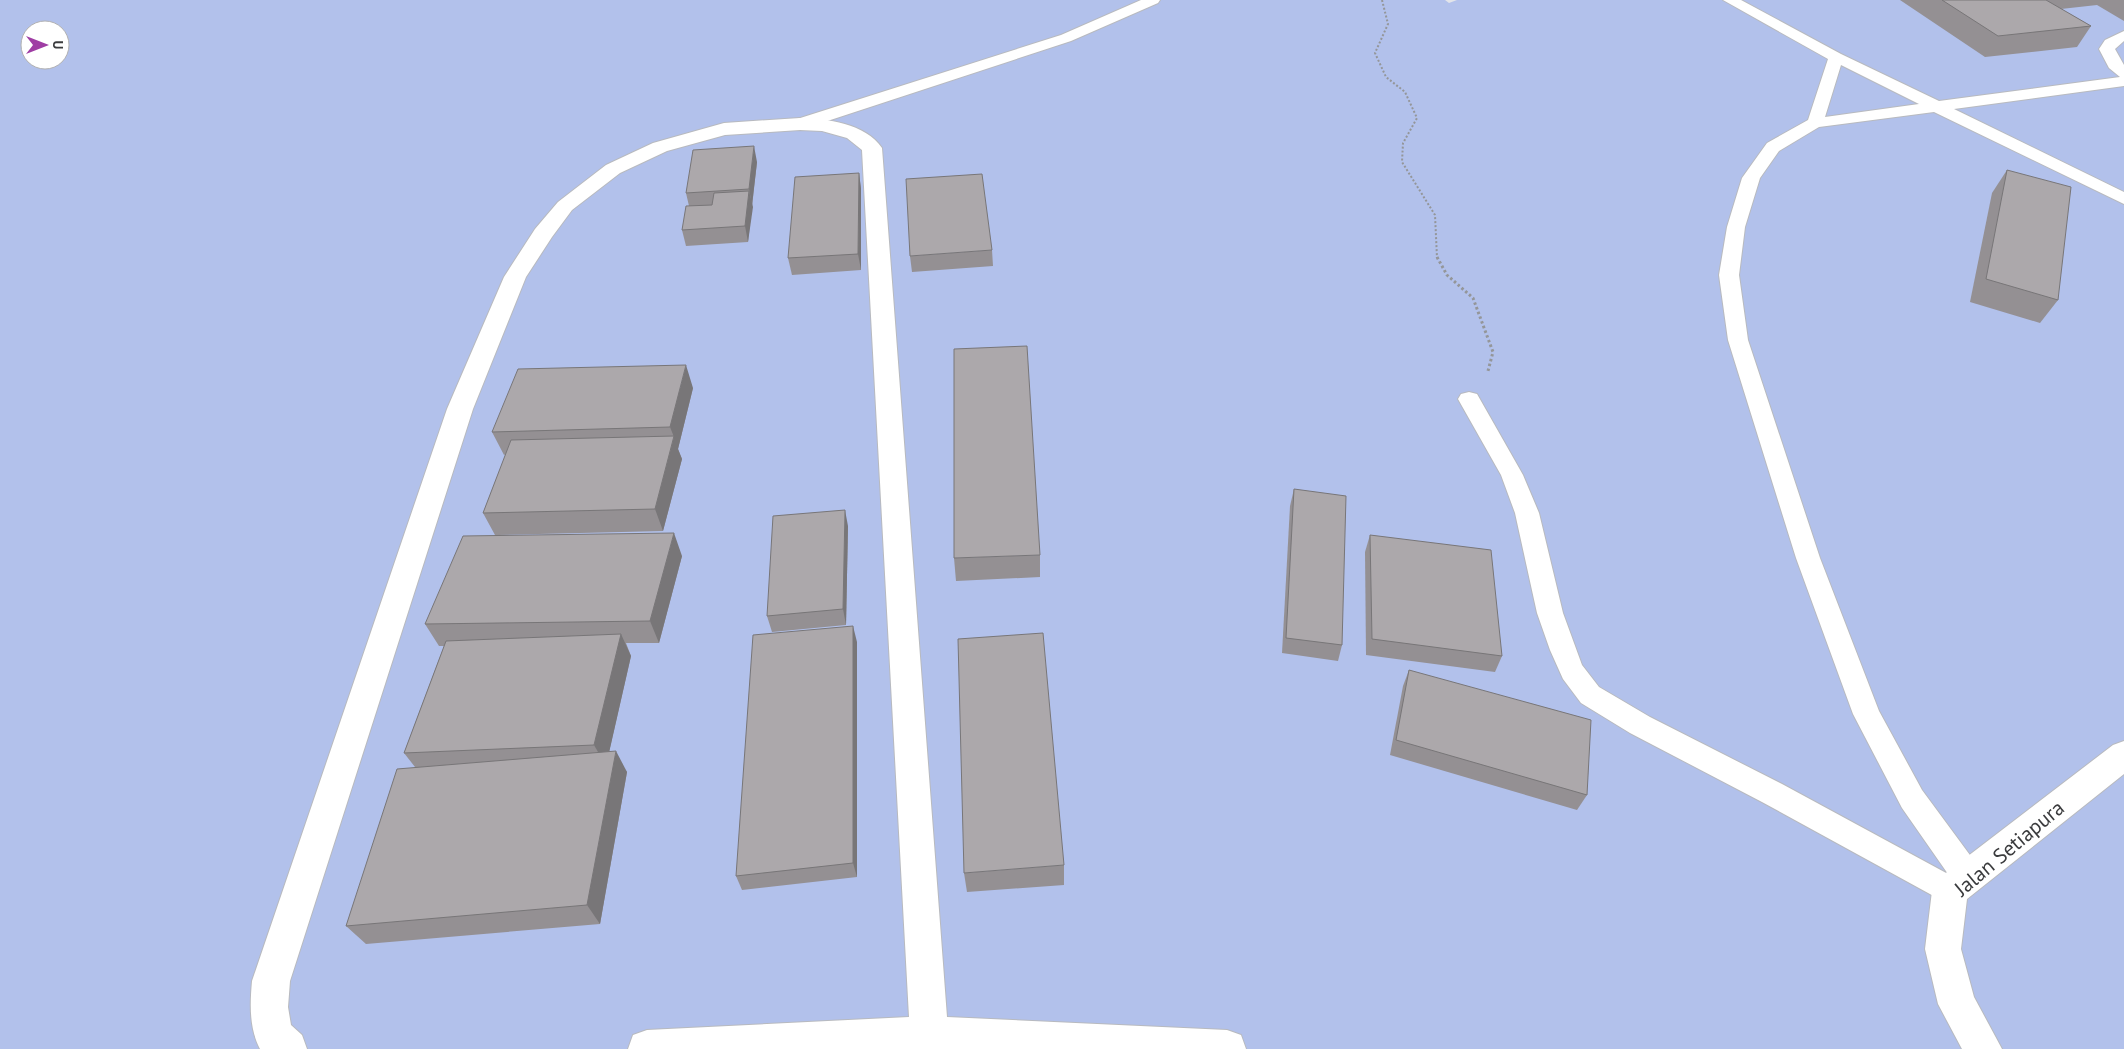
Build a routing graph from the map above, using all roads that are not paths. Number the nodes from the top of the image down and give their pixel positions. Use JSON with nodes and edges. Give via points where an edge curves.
{"nodes":[{"id":1,"x":1153,"y":0,"type":"edge"},
{"id":2,"x":1730,"y":0,"type":"edge"},
{"id":3,"x":2124,"y":35,"type":"edge"},
{"id":4,"x":1836,"y":57,"type":"junction"},
{"id":5,"x":2124,"y":73,"type":"edge"},
{"id":6,"x":2124,"y":81,"type":"edge"},
{"id":7,"x":1936,"y":105,"type":"junction"},
{"id":8,"x":1815,"y":123,"type":"junction"},
{"id":9,"x":800,"y":124,"type":"junction"},
{"id":10,"x":2124,"y":199,"type":"edge"},
{"id":11,"x":1470,"y":399,"type":"road end"},
{"id":12,"x":2124,"y":756,"type":"edge"},
{"id":13,"x":1958,"y":884,"type":"junction"},
{"id":14,"x":929,"y":1035,"type":"junction"},
{"id":15,"x":288,"y":1049,"type":"edge"},
{"id":16,"x":647,"y":1049,"type":"edge"},
{"id":17,"x":1228,"y":1049,"type":"edge"},
{"id":18,"x":1983,"y":1049,"type":"edge"}],
"edges":[{"from":1,"to":9,"type":"lane","via":[[1057,41]]},
{"from":2,"to":4,"type":"lane"},
{"from":3,"to":5,"type":"lane","via":[[2110,43],[2107,49],[2114,65]]},
{"from":4,"to":7,"type":"lane"},
{"from":4,"to":8,"type":"lane"},
{"from":6,"to":7,"type":"lane"},
{"from":7,"to":8,"type":"lane"},
{"from":7,"to":10,"type":"lane"},
{"from":8,"to":13,"type":"lane","via":[[1773,147],[1751,178],[1736,227],[1729,275],[1738,340],[1808,558],[1867,714]]},
{"from":9,"to":14,"type":"street","via":[[823,125],[854,134],[872,148]]},
{"from":9,"to":15,"type":"street","via":[[724,129],[660,147],[613,169],[565,206],[515,277],[460,410],[271,980],[269,1007],[273,1035]]},
{"from":11,"to":13,"type":"lane","via":[[1512,475],[1527,513],[1550,613],[1572,671],[1590,695],[1640,725],[1772,793]]},
{"from":12,"to":13,"type":"street","name":"Jalan Setiapura"},
{"from":13,"to":18,"type":"street","name":"Jalan Setiapura","via":[[1943,949],[1957,1004]]},
{"from":14,"to":16,"type":"street"},
{"from":14,"to":17,"type":"street"}]}
